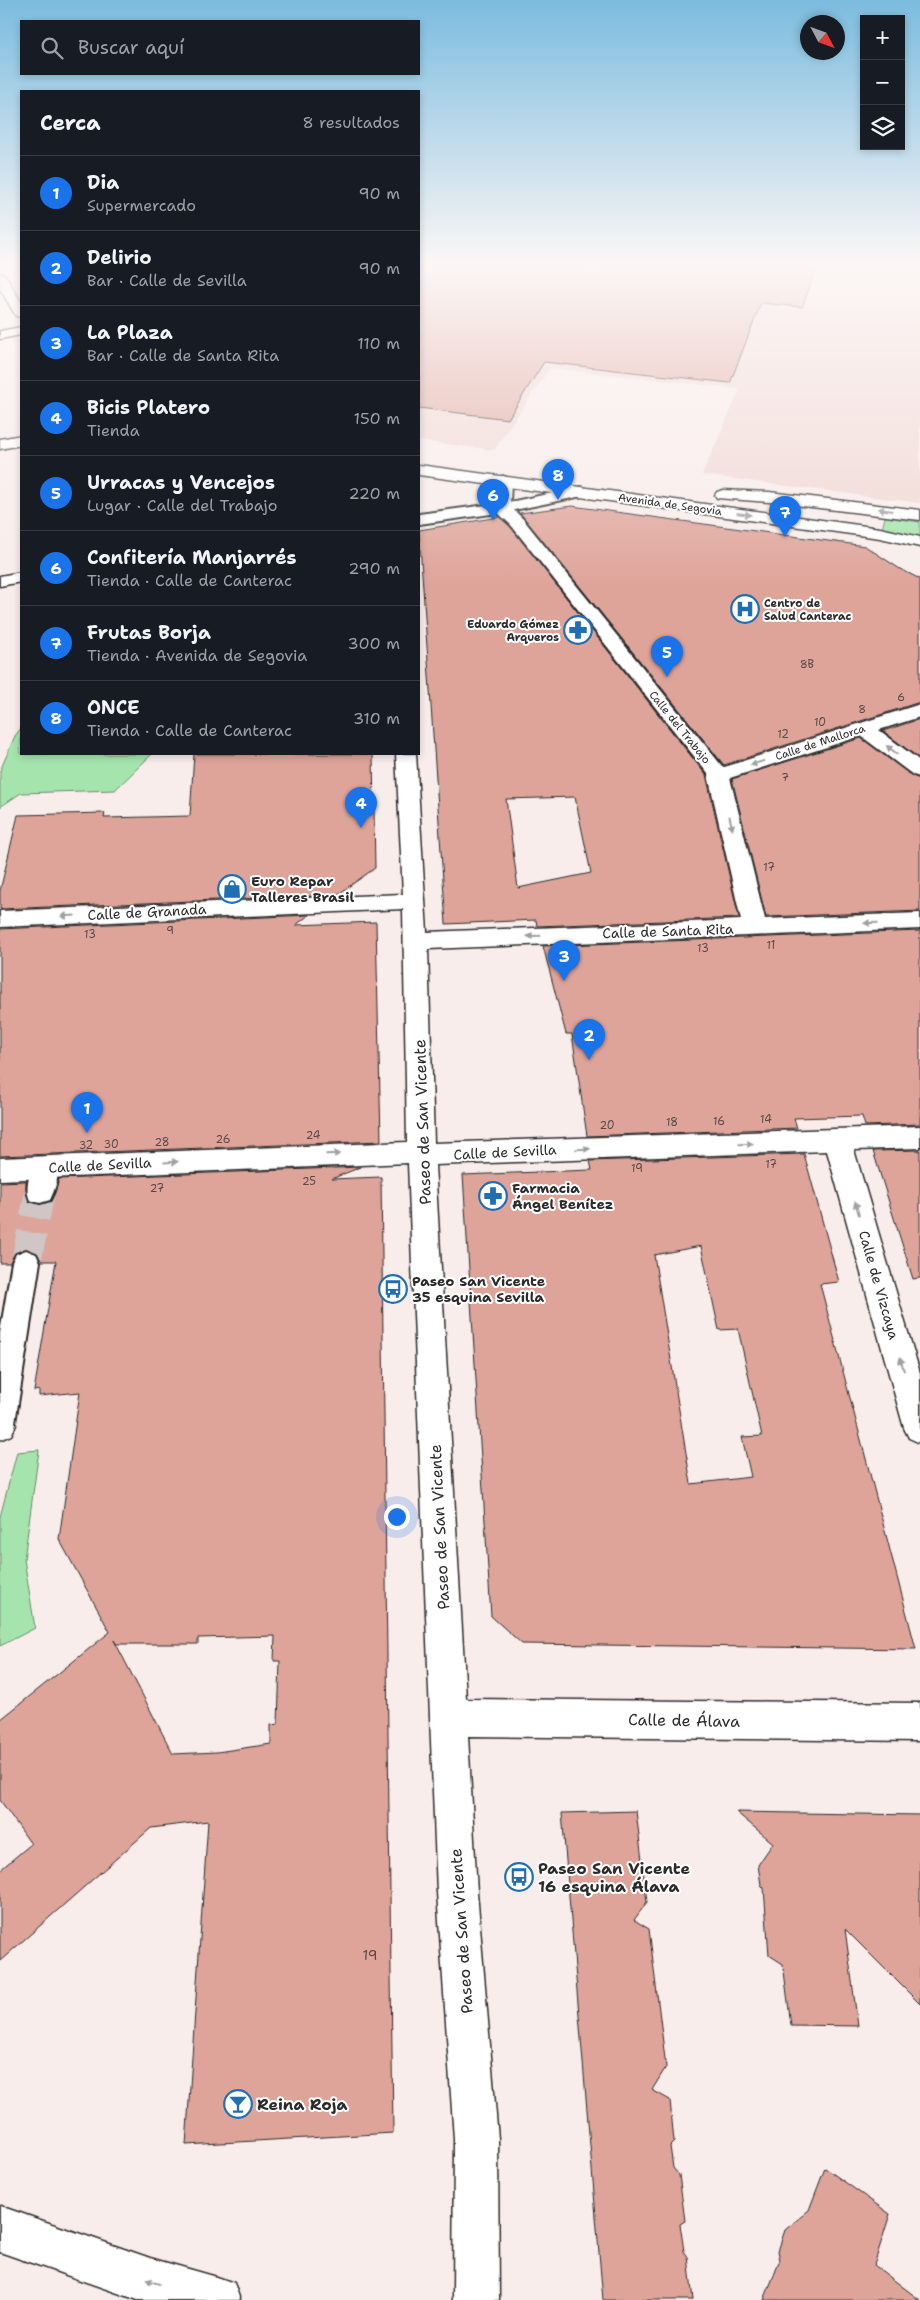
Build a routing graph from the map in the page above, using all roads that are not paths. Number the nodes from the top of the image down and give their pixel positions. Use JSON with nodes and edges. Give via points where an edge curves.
{"nodes":[{"id":1,"x":20,"y":440,"type":"edge"},
{"id":2,"x":0,"y":444,"type":"edge"},
{"id":3,"x":420,"y":461,"type":"edge"},
{"id":4,"x":420,"y":470,"type":"edge"},
{"id":5,"x":503,"y":481,"type":"junction"},
{"id":6,"x":581,"y":492,"type":"junction"},
{"id":7,"x":502,"y":508,"type":"junction"},
{"id":8,"x":920,"y":515,"type":"edge"},
{"id":9,"x":420,"y":519,"type":"edge"},
{"id":10,"x":920,"y":542,"type":"edge"},
{"id":11,"x":20,"y":578,"type":"edge"},
{"id":12,"x":0,"y":581,"type":"edge"},
{"id":13,"x":920,"y":710,"type":"edge"},
{"id":14,"x":863,"y":728,"type":"junction"},
{"id":15,"x":406,"y":755,"type":"edge"},
{"id":16,"x":920,"y":771,"type":"edge"},
{"id":17,"x":720,"y":775,"type":"junction"},
{"id":18,"x":414,"y":901,"type":"junction"},
{"id":19,"x":0,"y":919,"type":"edge"},
{"id":20,"x":920,"y":921,"type":"edge"},
{"id":21,"x":755,"y":928,"type":"junction"},
{"id":22,"x":416,"y":941,"type":"junction"},
{"id":23,"x":920,"y":1137,"type":"edge"},
{"id":24,"x":838,"y":1142,"type":"junction"},
{"id":25,"x":421,"y":1153,"type":"junction"},
{"id":26,"x":0,"y":1169,"type":"edge"},
{"id":27,"x":26,"y":1262,"type":"tunnel mouth"},
{"id":28,"x":0,"y":1424,"type":"edge"},
{"id":29,"x":920,"y":1428,"type":"edge"},
{"id":30,"x":448,"y":1717,"type":"junction"},
{"id":31,"x":920,"y":1722,"type":"edge"},
{"id":32,"x":0,"y":2229,"type":"edge"},
{"id":33,"x":217,"y":2300,"type":"edge"},
{"id":34,"x":476,"y":2300,"type":"edge"}],
"edges":[{"from":1,"to":2,"type":"street"},
{"from":8,"to":3,"type":"street","name":"Avenida de Segovia","one_way":true,"via":[[769,497],[640,490]]},
{"from":4,"to":5,"type":"street","name":"Avenida de Segovia"},
{"from":5,"to":6,"type":"street","name":"Avenida de Segovia"},
{"from":5,"to":7,"type":"street"},
{"from":6,"to":7,"type":"street"},
{"from":6,"to":10,"type":"street","name":"Avenida de Segovia","one_way":true,"via":[[880,533]]},
{"from":7,"to":9,"type":"street"},
{"from":7,"to":17,"type":"street","name":"Calle del Trabajo","via":[[517,522]]},
{"from":11,"to":12,"type":"street"},
{"from":13,"to":14,"type":"street","name":"Calle de Mallorca"},
{"from":16,"to":14,"type":"street","one_way":true},
{"from":14,"to":17,"type":"street","name":"Calle de Mallorca","one_way":true},
{"from":15,"to":18,"type":"street","name":"Paseo de San Vicente"},
{"from":17,"to":21,"type":"street","name":"Calle del Trabajo","one_way":true},
{"from":18,"to":19,"type":"street","name":"Calle de Granada","one_way":true},
{"from":18,"to":22,"type":"street","name":"Paseo de San Vicente"},
{"from":20,"to":21,"type":"street","name":"Calle de Santa Rita","one_way":true},
{"from":21,"to":22,"type":"street","name":"Calle de Santa Rita","one_way":true},
{"from":22,"to":25,"type":"street","name":"Paseo de San Vicente"},
{"from":23,"to":24,"type":"street","name":"Calle de Sevilla"},
{"from":25,"to":24,"type":"street","name":"Calle de Sevilla","one_way":true,"via":[[464,1155]]},
{"from":29,"to":24,"type":"street","name":"Calle de Vizcaya","one_way":true},
{"from":26,"to":25,"type":"street","name":"Calle de Sevilla","one_way":true,"via":[[42,1180]]},
{"from":25,"to":30,"type":"street","name":"Paseo de San Vicente"},
{"from":27,"to":28,"type":"street"},
{"from":30,"to":31,"type":"street","name":"Calle de Álava"},
{"from":30,"to":34,"type":"street","name":"Paseo de San Vicente","via":[[457,1892],[476,2139]]},
{"from":33,"to":32,"type":"street","one_way":true,"via":[[150,2281]]}]}
